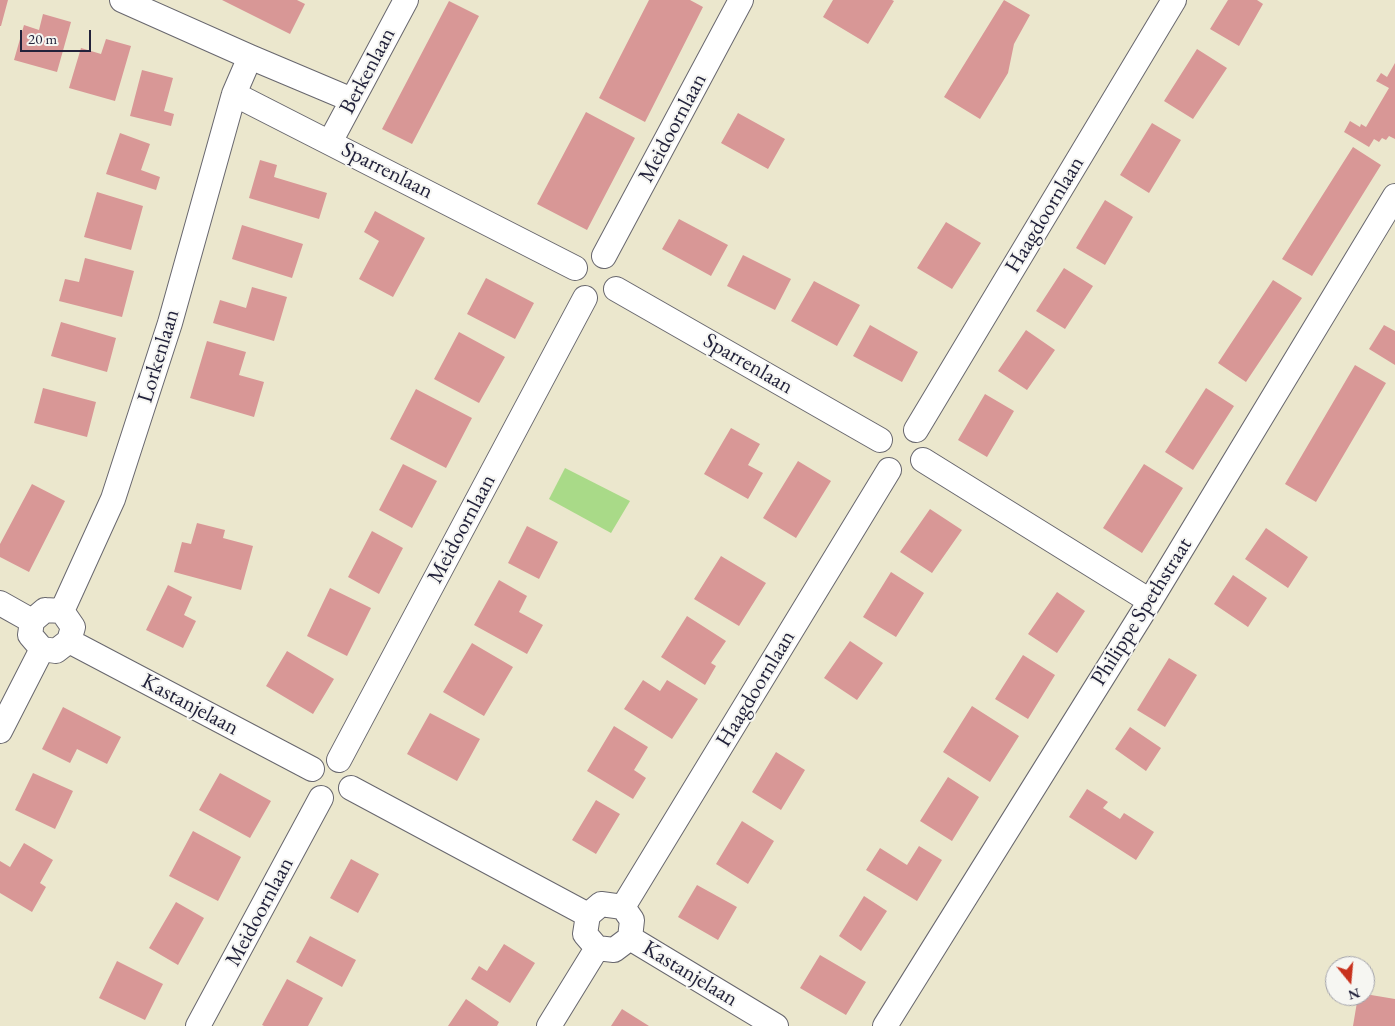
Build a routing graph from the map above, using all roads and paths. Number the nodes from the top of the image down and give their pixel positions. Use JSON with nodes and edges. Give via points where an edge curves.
{"nodes":[{"id":1,"x":122,"y":0,"type":"edge"},
{"id":2,"x":406,"y":0,"type":"edge"},
{"id":3,"x":741,"y":0,"type":"edge"},
{"id":4,"x":1174,"y":0,"type":"edge"},
{"id":5,"x":250,"y":57,"type":"junction"},
{"id":6,"x":234,"y":94,"type":"junction"},
{"id":7,"x":352,"y":100,"type":"junction"},
{"id":8,"x":330,"y":142,"type":"junction"},
{"id":9,"x":1395,"y":196,"type":"edge"},
{"id":10,"x":604,"y":256,"type":"junction"},
{"id":11,"x":575,"y":268,"type":"junction"},
{"id":12,"x":616,"y":289,"type":"junction"},
{"id":13,"x":585,"y":298,"type":"junction"},
{"id":14,"x":916,"y":430,"type":"junction"},
{"id":15,"x":880,"y":440,"type":"junction"},
{"id":16,"x":923,"y":460,"type":"junction"},
{"id":17,"x":889,"y":470,"type":"junction"},
{"id":18,"x":1150,"y":601,"type":"junction"},
{"id":19,"x":0,"y":602,"type":"edge"},
{"id":20,"x":62,"y":611,"type":"junction"},
{"id":21,"x":32,"y":620,"type":"junction"},
{"id":22,"x":69,"y":641,"type":"junction"},
{"id":23,"x":42,"y":649,"type":"junction"},
{"id":24,"x":0,"y":731,"type":"edge"},
{"id":25,"x":340,"y":760,"type":"junction"},
{"id":26,"x":312,"y":769,"type":"junction"},
{"id":27,"x":351,"y":788,"type":"junction"},
{"id":28,"x":322,"y":798,"type":"junction"},
{"id":29,"x":622,"y":907,"type":"junction"},
{"id":30,"x":588,"y":915,"type":"junction"},
{"id":31,"x":630,"y":938,"type":"junction"},
{"id":32,"x":597,"y":948,"type":"junction"},
{"id":33,"x":198,"y":1026,"type":"edge"},
{"id":34,"x":550,"y":1026,"type":"edge"},
{"id":35,"x":776,"y":1026,"type":"edge"},
{"id":36,"x":885,"y":1026,"type":"edge"}],
"edges":[{"from":1,"to":5,"type":"street"},
{"from":2,"to":7,"type":"street","name":"Berkenlaan"},
{"from":3,"to":10,"type":"street","name":"Meidoornlaan"},
{"from":4,"to":14,"type":"street","name":"Haagdoornlaan"},
{"from":5,"to":6,"type":"street"},
{"from":5,"to":7,"type":"street"},
{"from":6,"to":8,"type":"street","name":"Sparrenlaan"},
{"from":6,"to":20,"type":"street","name":"Lorkenlaan","via":[[170,323],[113,499]]},
{"from":7,"to":8,"type":"street","name":"Berkenlaan"},
{"from":8,"to":11,"type":"street","name":"Sparrenlaan"},
{"from":9,"to":18,"type":"street","name":"Philippe Spethstraat"},
{"from":10,"to":11,"type":"street","via":[[585,257]]},
{"from":10,"to":12,"type":"street","via":[[618,270]]},
{"from":11,"to":13,"type":"street","via":[[574,284]]},
{"from":12,"to":13,"type":"street","via":[[602,300]]},
{"from":12,"to":15,"type":"street","name":"Sparrenlaan"},
{"from":13,"to":25,"type":"street","name":"Meidoornlaan"},
{"from":14,"to":15,"type":"street","via":[[893,427]]},
{"from":14,"to":16,"type":"street","via":[[925,444]]},
{"from":15,"to":17,"type":"street","via":[[879,455]]},
{"from":16,"to":17,"type":"street","via":[[916,469],[907,473]]},
{"from":16,"to":18,"type":"street"},
{"from":17,"to":29,"type":"street","name":"Haagdoornlaan"},
{"from":18,"to":36,"type":"street","name":"Philippe Spethstraat"},
{"from":19,"to":21,"type":"street"},
{"from":20,"to":21,"type":"street","via":[[45,610]]},
{"from":20,"to":22,"type":"street","via":[[73,627]]},
{"from":21,"to":23,"type":"street","via":[[30,635]]},
{"from":22,"to":23,"type":"street","via":[[56,651]]},
{"from":22,"to":26,"type":"street","name":"Kastanjelaan"},
{"from":23,"to":24,"type":"street"},
{"from":25,"to":26,"type":"street","via":[[326,759]]},
{"from":25,"to":27,"type":"street","via":[[352,772]]},
{"from":26,"to":28,"type":"street","via":[[310,784]]},
{"from":27,"to":28,"type":"street","via":[[338,799]]},
{"from":27,"to":30,"type":"street"},
{"from":28,"to":33,"type":"street","name":"Meidoornlaan"},
{"from":29,"to":30,"type":"street","via":[[601,904]]},
{"from":29,"to":31,"type":"street","via":[[632,920]]},
{"from":30,"to":32,"type":"street","via":[[585,934]]},
{"from":31,"to":32,"type":"street","via":[[614,950]]},
{"from":31,"to":35,"type":"street","name":"Kastanjelaan"},
{"from":32,"to":34,"type":"street"}]}
